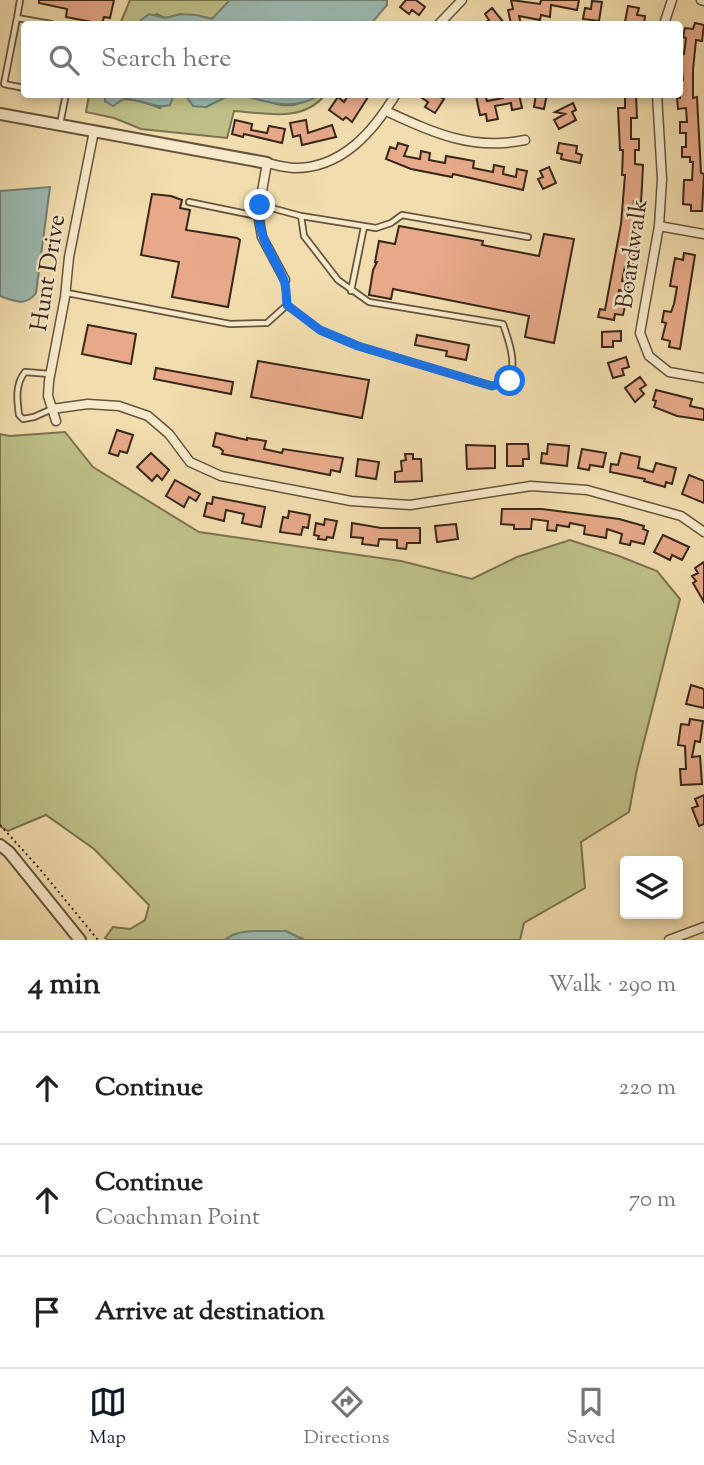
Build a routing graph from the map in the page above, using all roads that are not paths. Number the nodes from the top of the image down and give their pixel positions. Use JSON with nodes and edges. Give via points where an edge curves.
{"nodes":[{"id":1,"x":20,"y":0,"type":"edge"},
{"id":2,"x":462,"y":0,"type":"edge"},
{"id":3,"x":672,"y":0,"type":"edge"},
{"id":4,"x":17,"y":18,"type":"junction"},
{"id":5,"x":34,"y":21,"type":"edge"},
{"id":6,"x":442,"y":21,"type":"edge"},
{"id":7,"x":665,"y":21,"type":"edge"},
{"id":8,"x":21,"y":87,"type":"edge"},
{"id":9,"x":65,"y":98,"type":"edge"},
{"id":10,"x":394,"y":98,"type":"edge"},
{"id":11,"x":657,"y":98,"type":"edge"},
{"id":12,"x":386,"y":111,"type":"junction"},
{"id":13,"x":0,"y":114,"type":"edge"},
{"id":14,"x":60,"y":125,"type":"junction"},
{"id":15,"x":94,"y":131,"type":"junction"},
{"id":16,"x":525,"y":140,"type":"dead end"},
{"id":17,"x":268,"y":163,"type":"junction"},
{"id":18,"x":189,"y":202,"type":"dead end"},
{"id":19,"x":260,"y":205,"type":"junction"},
{"id":20,"x":258,"y":216,"type":"junction"},
{"id":21,"x":300,"y":216,"type":"junction"},
{"id":22,"x":659,"y":226,"type":"junction"},
{"id":23,"x":365,"y":227,"type":"junction"},
{"id":24,"x":704,"y":234,"type":"edge"},
{"id":25,"x":528,"y":237,"type":"dead end"},
{"id":26,"x":285,"y":280,"type":"joint"},
{"id":27,"x":351,"y":290,"type":"junction"},
{"id":28,"x":66,"y":292,"type":"junction"},
{"id":29,"x":287,"y":305,"type":"junction"},
{"id":30,"x":51,"y":374,"type":"junction"},
{"id":31,"x":704,"y":378,"type":"edge"},
{"id":32,"x":52,"y":410,"type":"junction"},
{"id":33,"x":56,"y":421,"type":"dead end"},
{"id":34,"x":704,"y":532,"type":"edge"},
{"id":35,"x":0,"y":845,"type":"edge"},
{"id":36,"x":704,"y":926,"type":"edge"},
{"id":37,"x":80,"y":940,"type":"edge"},
{"id":38,"x":669,"y":940,"type":"edge"}],
"edges":[{"from":1,"to":4,"type":"lane"},
{"from":2,"to":6,"type":"street"},
{"from":3,"to":7,"type":"street"},
{"from":4,"to":5,"type":"lane"},
{"from":4,"to":8,"type":"lane","via":[[4,84]]},
{"from":9,"to":14,"type":"lane"},
{"from":10,"to":12,"type":"street"},
{"from":11,"to":22,"type":"street","name":"Boardwalk","via":[[662,179]]},
{"from":12,"to":16,"type":"street","via":[[438,135],[492,144]]},
{"from":12,"to":17,"type":"street","via":[[349,152],[322,164],[294,168]]},
{"from":13,"to":14,"type":"street"},
{"from":14,"to":15,"type":"street"},
{"from":15,"to":17,"type":"street"},
{"from":15,"to":28,"type":"street","name":"Hunt Drive"},
{"from":17,"to":19,"type":"street"},
{"from":18,"to":20,"type":"lane"},
{"from":19,"to":20,"type":"street"},
{"from":19,"to":21,"type":"lane"},
{"from":20,"to":26,"type":"street","via":[[262,237]]},
{"from":21,"to":23,"type":"lane"},
{"from":21,"to":27,"type":"lane","via":[[304,236]]},
{"from":22,"to":24,"type":"street"},
{"from":22,"to":31,"type":"street","name":"Boardwalk","via":[[640,332],[649,356],[669,372]]},
{"from":23,"to":25,"type":"lane","via":[[376,228],[402,215]]},
{"from":23,"to":27,"type":"lane"},
{"from":26,"to":29,"type":"lane"},
{"from":27,"to":29,"type":"lane","via":[[369,302],[503,324],[514,368],[510,381],[492,386],[358,346],[320,330]]},
{"from":28,"to":29,"type":"lane","via":[[230,324],[267,323]]},
{"from":28,"to":30,"type":"street","name":"Hunt Drive"},
{"from":30,"to":32,"type":"street","name":"Hunt Drive","via":[[48,396]]},
{"from":30,"to":32,"type":"lane","via":[[25,372],[17,401],[23,419]]},
{"from":32,"to":33,"type":"street","name":"Hunt Drive"},
{"from":32,"to":34,"type":"street","via":[[88,404],[119,406],[148,416],[190,462],[221,476],[351,501],[410,505],[531,486],[587,490],[681,516]]},
{"from":35,"to":37,"type":"street"},
{"from":36,"to":38,"type":"street"}]}
